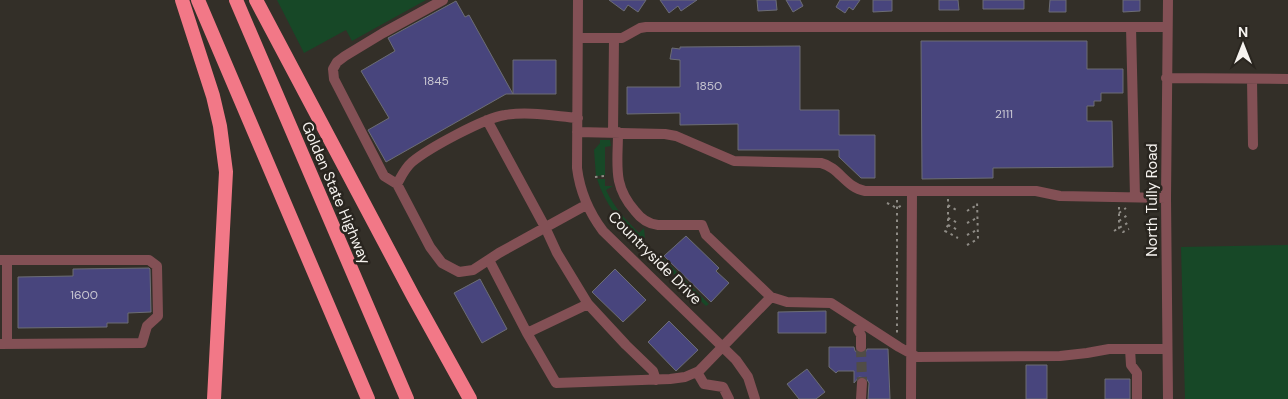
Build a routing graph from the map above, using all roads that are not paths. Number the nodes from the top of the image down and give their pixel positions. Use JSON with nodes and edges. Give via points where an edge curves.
{"nodes":[{"id":1,"x":182,"y":0,"type":"edge"},
{"id":2,"x":198,"y":0,"type":"edge"},
{"id":3,"x":236,"y":0,"type":"edge"},
{"id":4,"x":256,"y":0,"type":"edge"},
{"id":5,"x":443,"y":0,"type":"edge"},
{"id":6,"x":578,"y":0,"type":"edge"},
{"id":7,"x":1168,"y":0,"type":"edge"},
{"id":8,"x":1131,"y":27,"type":"junction"},
{"id":9,"x":1167,"y":27,"type":"junction"},
{"id":10,"x":578,"y":38,"type":"junction"},
{"id":11,"x":614,"y":38,"type":"junction"},
{"id":12,"x":1166,"y":78,"type":"junction"},
{"id":13,"x":1252,"y":79,"type":"junction"},
{"id":14,"x":1288,"y":79,"type":"edge"},
{"id":15,"x":578,"y":118,"type":"junction"},
{"id":16,"x":487,"y":120,"type":"junction"},
{"id":17,"x":577,"y":132,"type":"junction"},
{"id":18,"x":615,"y":132,"type":"junction"},
{"id":19,"x":1253,"y":145,"type":"dead end"},
{"id":20,"x":397,"y":184,"type":"junction"},
{"id":21,"x":912,"y":191,"type":"junction"},
{"id":22,"x":1135,"y":197,"type":"junction"},
{"id":23,"x":1166,"y":198,"type":"junction"},
{"id":24,"x":586,"y":205,"type":"junction"},
{"id":25,"x":545,"y":227,"type":"junction"},
{"id":26,"x":3,"y":260,"type":"edge"},
{"id":27,"x":488,"y":260,"type":"junction"},
{"id":28,"x":772,"y":297,"type":"junction"},
{"id":29,"x":588,"y":304,"type":"junction"},
{"id":30,"x":858,"y":330,"type":"dead end"},
{"id":31,"x":527,"y":333,"type":"junction"},
{"id":32,"x":4,"y":344,"type":"edge"},
{"id":33,"x":723,"y":346,"type":"junction"},
{"id":34,"x":861,"y":347,"type":"tunnel mouth"},
{"id":35,"x":1130,"y":348,"type":"junction"},
{"id":36,"x":1168,"y":348,"type":"junction"},
{"id":37,"x":911,"y":355,"type":"junction"},
{"id":38,"x":698,"y":372,"type":"junction"},
{"id":39,"x":656,"y":380,"type":"junction"},
{"id":40,"x":862,"y":383,"type":"tunnel mouth"},
{"id":41,"x":214,"y":399,"type":"edge"},
{"id":42,"x":368,"y":399,"type":"edge"},
{"id":43,"x":407,"y":399,"type":"edge"},
{"id":44,"x":470,"y":399,"type":"edge"},
{"id":45,"x":729,"y":399,"type":"edge"},
{"id":46,"x":755,"y":399,"type":"edge"},
{"id":47,"x":861,"y":399,"type":"edge"},
{"id":48,"x":911,"y":399,"type":"edge"},
{"id":49,"x":1137,"y":399,"type":"edge"},
{"id":50,"x":1168,"y":399,"type":"edge"}],
"edges":[{"from":1,"to":41,"type":"highway","via":[[213,96],[226,172]]},
{"from":2,"to":42,"type":"highway"},
{"from":3,"to":43,"type":"highway","name":"Golden State Highway"},
{"from":4,"to":44,"type":"highway"},
{"from":5,"to":20,"type":"street","via":[[383,32],[345,56],[333,69],[334,79],[384,176]]},
{"from":6,"to":10,"type":"street","name":"Countryside Drive"},
{"from":7,"to":9,"type":"street","name":"North Tully Road"},
{"from":8,"to":9,"type":"street"},
{"from":8,"to":11,"type":"street","via":[[640,28],[625,37]]},
{"from":8,"to":22,"type":"street"},
{"from":9,"to":12,"type":"street","name":"North Tully Road"},
{"from":10,"to":11,"type":"street"},
{"from":10,"to":15,"type":"street","name":"Countryside Drive"},
{"from":11,"to":18,"type":"street"},
{"from":12,"to":13,"type":"street"},
{"from":12,"to":23,"type":"street","name":"North Tully Road"},
{"from":13,"to":14,"type":"street"},
{"from":13,"to":19,"type":"street"},
{"from":15,"to":16,"type":"street","via":[[520,114]]},
{"from":15,"to":17,"type":"street","name":"Countryside Drive"},
{"from":16,"to":20,"type":"street","via":[[412,162]]},
{"from":16,"to":25,"type":"street"},
{"from":17,"to":18,"type":"street"},
{"from":17,"to":24,"type":"street","name":"Countryside Drive","via":[[577,168]]},
{"from":18,"to":21,"type":"street","via":[[671,135],[741,162],[821,163],[860,190]]},
{"from":18,"to":28,"type":"street","via":[[619,184],[624,198],[644,221],[651,224],[702,225],[706,235]]},
{"from":20,"to":27,"type":"street","via":[[442,264],[459,272],[474,270]]},
{"from":21,"to":22,"type":"street","via":[[1036,191],[1060,196]]},
{"from":21,"to":37,"type":"street"},
{"from":22,"to":23,"type":"street"},
{"from":23,"to":36,"type":"street","name":"North Tully Road"},
{"from":24,"to":25,"type":"street"},
{"from":24,"to":33,"type":"street","name":"Countryside Drive","via":[[603,230]]},
{"from":25,"to":27,"type":"street"},
{"from":25,"to":29,"type":"street","via":[[557,254]]},
{"from":26,"to":32,"type":"street"},
{"from":26,"to":32,"type":"street","via":[[149,260],[157,266],[158,306],[158,316],[147,326],[142,343]]},
{"from":27,"to":31,"type":"street"},
{"from":28,"to":33,"type":"street"},
{"from":28,"to":37,"type":"street","via":[[787,302],[831,303]]},
{"from":29,"to":31,"type":"street"},
{"from":29,"to":39,"type":"street","via":[[653,371]]},
{"from":30,"to":34,"type":"street"},
{"from":31,"to":39,"type":"street","via":[[556,383]]},
{"from":33,"to":38,"type":"street"},
{"from":33,"to":46,"type":"street","name":"Countryside Drive","via":[[745,372]]},
{"from":35,"to":36,"type":"street"},
{"from":35,"to":37,"type":"street","via":[[1060,356],[938,358]]},
{"from":35,"to":49,"type":"street","via":[[1131,365],[1137,373]]},
{"from":36,"to":50,"type":"street","name":"North Tully Road"},
{"from":37,"to":48,"type":"street"},
{"from":38,"to":39,"type":"street"},
{"from":38,"to":45,"type":"street","via":[[704,384],[723,386]]},
{"from":40,"to":47,"type":"street"}]}
